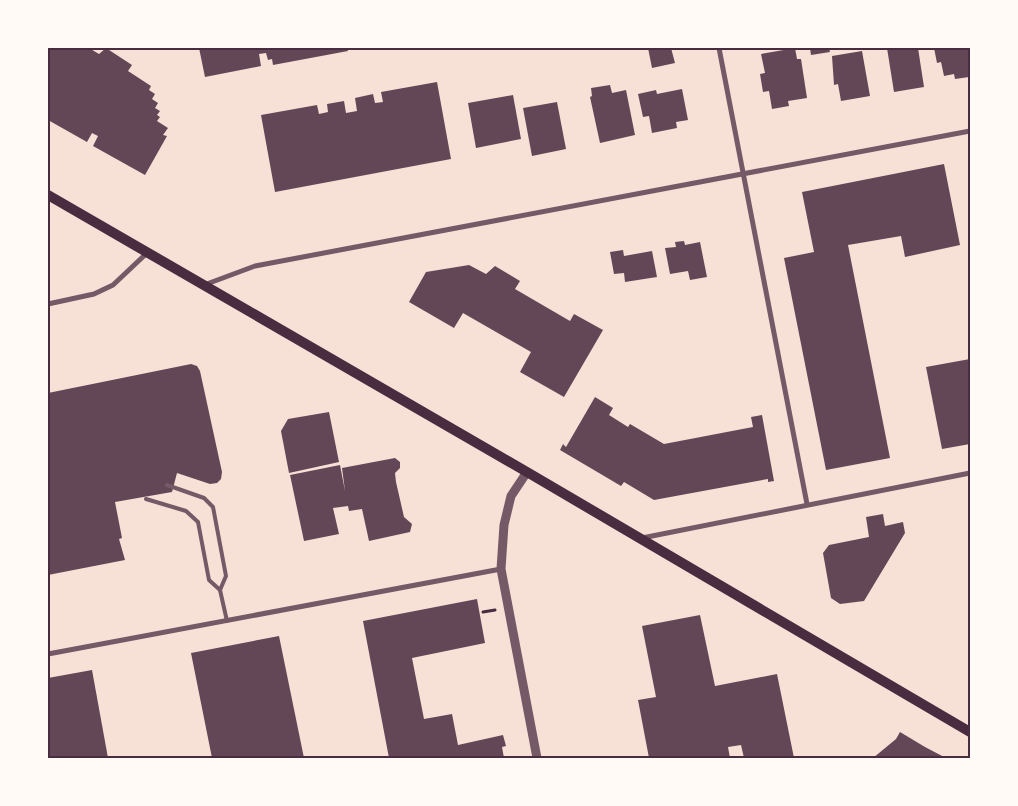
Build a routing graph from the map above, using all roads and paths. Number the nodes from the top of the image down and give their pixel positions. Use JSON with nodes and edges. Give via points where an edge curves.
{"nodes":[{"id":1,"x":719,"y":48,"type":"edge"},
{"id":2,"x":970,"y":131,"type":"edge"},
{"id":3,"x":744,"y":174,"type":"junction"},
{"id":4,"x":48,"y":195,"type":"edge"},
{"id":5,"x":146,"y":253,"type":"junction"},
{"id":6,"x":204,"y":286,"type":"junction"},
{"id":7,"x":48,"y":304,"type":"edge"},
{"id":8,"x":527,"y":472,"type":"junction"},
{"id":9,"x":970,"y":473,"type":"edge"},
{"id":10,"x":167,"y":485,"type":"dead end"},
{"id":11,"x":146,"y":499,"type":"dead end"},
{"id":12,"x":807,"y":504,"type":"junction"},
{"id":13,"x":642,"y":538,"type":"junction"},
{"id":14,"x":501,"y":569,"type":"junction"},
{"id":15,"x":220,"y":590,"type":"junction"},
{"id":16,"x":227,"y":621,"type":"junction"},
{"id":17,"x":48,"y":654,"type":"edge"},
{"id":18,"x":970,"y":732,"type":"edge"},
{"id":19,"x":537,"y":758,"type":"edge"}],
"edges":[{"from":1,"to":3,"type":"street"},
{"from":2,"to":3,"type":"street"},
{"from":3,"to":6,"type":"street","via":[[255,266]]},
{"from":3,"to":12,"type":"street"},
{"from":4,"to":5,"type":"main road"},
{"from":5,"to":6,"type":"main road"},
{"from":5,"to":7,"type":"street","via":[[113,285],[94,294]]},
{"from":6,"to":8,"type":"main road"},
{"from":8,"to":13,"type":"main road"},
{"from":8,"to":14,"type":"street","via":[[511,496],[504,524]]},
{"from":9,"to":12,"type":"street"},
{"from":10,"to":15,"type":"lane","via":[[204,498],[213,507],[226,576]]},
{"from":11,"to":15,"type":"lane","via":[[186,511],[198,522],[209,580]]},
{"from":12,"to":13,"type":"street"},
{"from":13,"to":18,"type":"main road"},
{"from":14,"to":16,"type":"street"},
{"from":14,"to":19,"type":"street"},
{"from":15,"to":16,"type":"lane"},
{"from":16,"to":17,"type":"street"}]}
